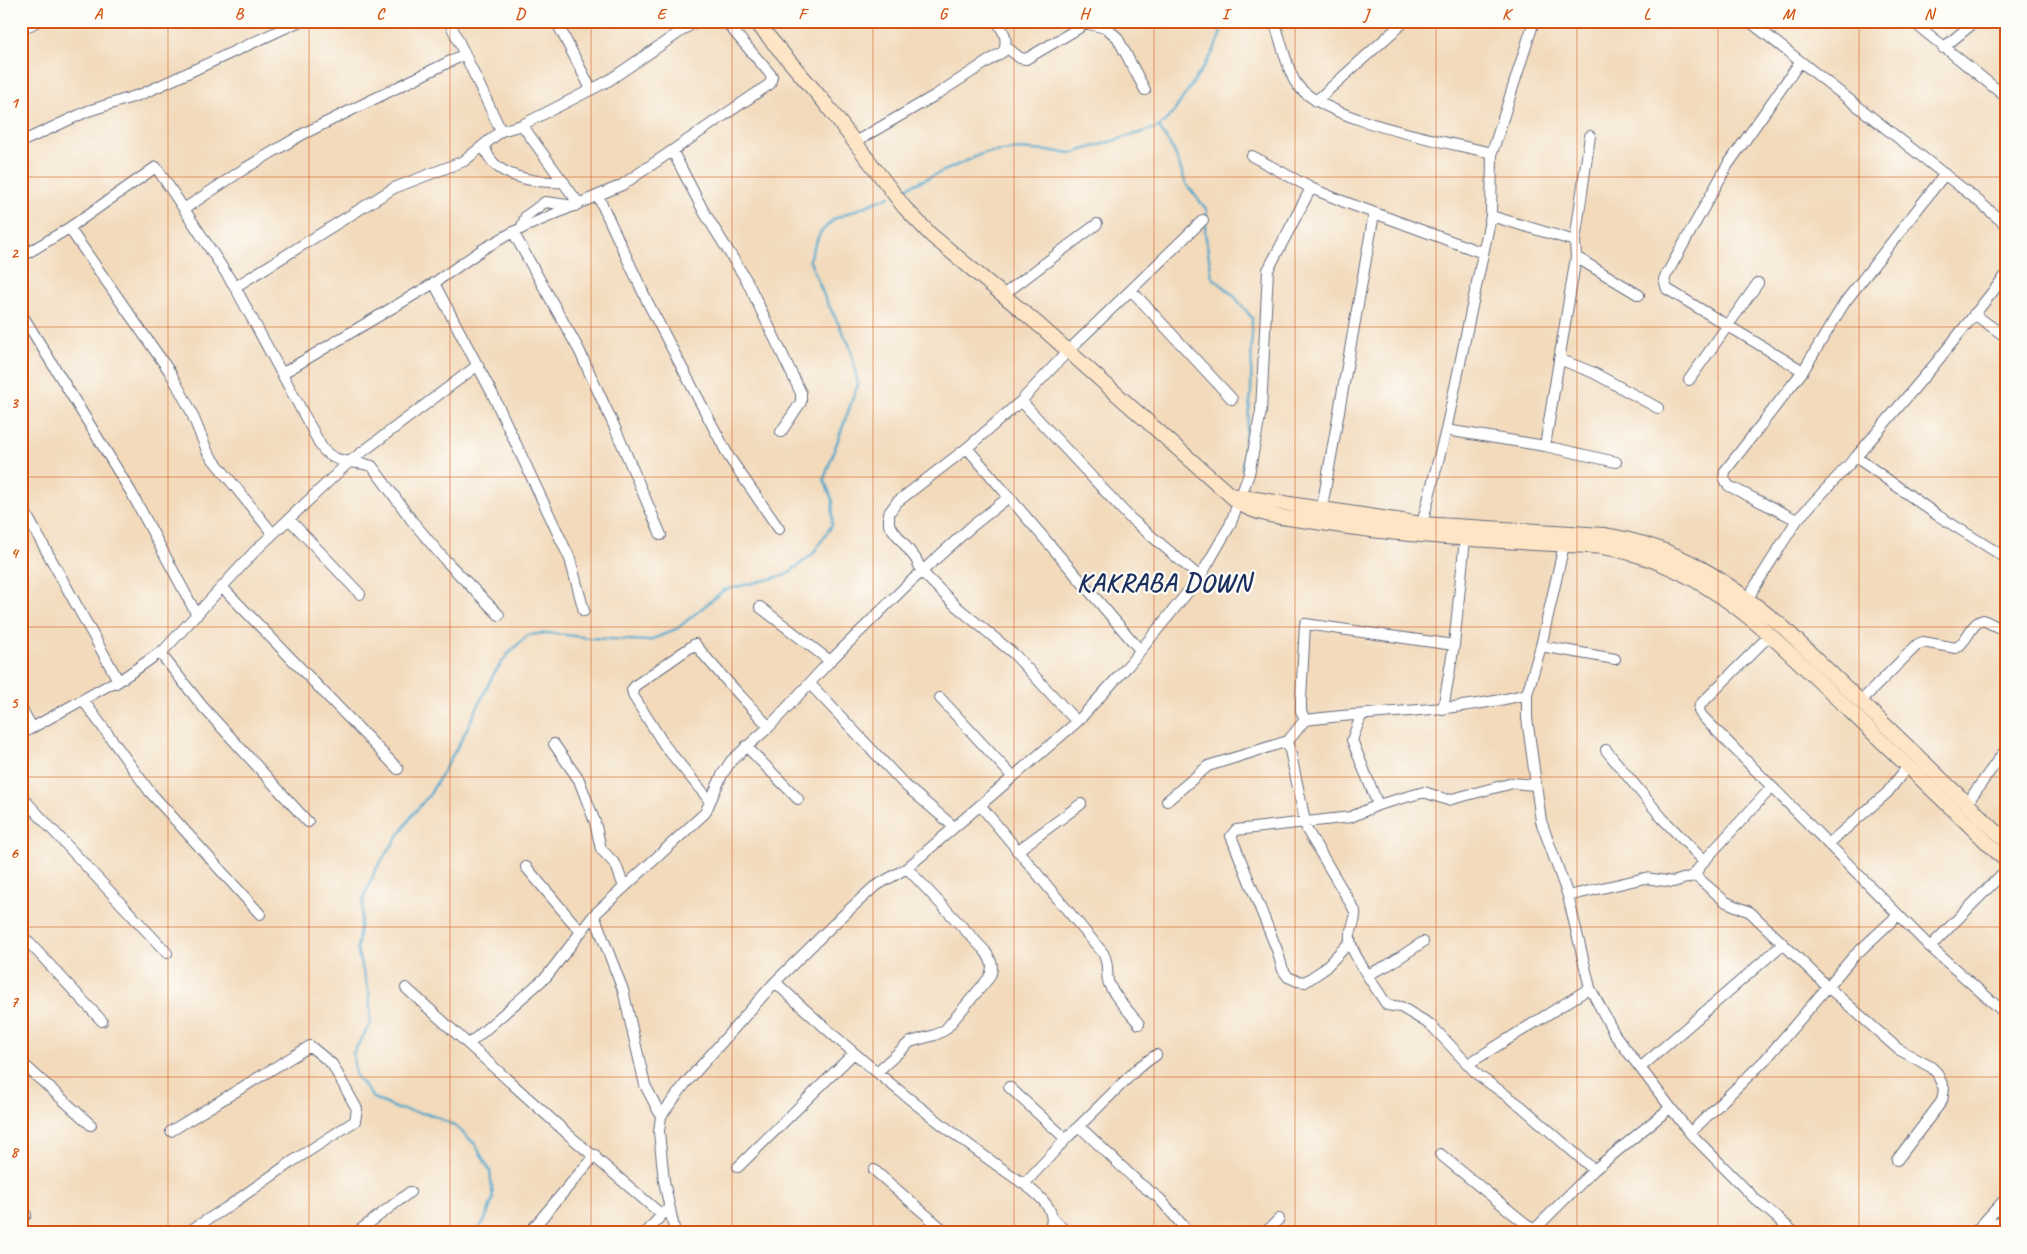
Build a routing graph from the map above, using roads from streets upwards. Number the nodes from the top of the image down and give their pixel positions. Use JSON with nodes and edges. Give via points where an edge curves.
{"nodes":[{"id":1,"x":38,"y":21,"type":"edge"},
{"id":2,"x":300,"y":21,"type":"edge"},
{"id":3,"x":449,"y":21,"type":"edge"},
{"id":4,"x":556,"y":21,"type":"edge"},
{"id":5,"x":696,"y":21,"type":"edge"},
{"id":6,"x":725,"y":21,"type":"edge"},
{"id":7,"x":755,"y":21,"type":"edge"},
{"id":8,"x":997,"y":21,"type":"edge"},
{"id":9,"x":1274,"y":21,"type":"edge"},
{"id":10,"x":1406,"y":21,"type":"edge"},
{"id":11,"x":1534,"y":21,"type":"edge"},
{"id":12,"x":1750,"y":21,"type":"edge"},
{"id":13,"x":1912,"y":21,"type":"edge"},
{"id":14,"x":1976,"y":21,"type":"edge"},
{"id":15,"x":1084,"y":22,"type":"edge"},
{"id":16,"x":21,"y":30,"type":"edge"},
{"id":17,"x":1005,"y":46,"type":"junction"},
{"id":18,"x":1943,"y":48,"type":"junction"},
{"id":19,"x":465,"y":54,"type":"junction"},
{"id":20,"x":1800,"y":62,"type":"junction"},
{"id":21,"x":591,"y":89,"type":"junction"},
{"id":22,"x":1145,"y":90,"type":"dead end"},
{"id":23,"x":2006,"y":97,"type":"edge"},
{"id":24,"x":1316,"y":100,"type":"junction"},
{"id":25,"x":522,"y":125,"type":"junction"},
{"id":26,"x":501,"y":132,"type":"junction"},
{"id":27,"x":1590,"y":136,"type":"dead end"},
{"id":28,"x":21,"y":142,"type":"edge"},
{"id":29,"x":855,"y":142,"type":"junction"},
{"id":30,"x":485,"y":147,"type":"junction"},
{"id":31,"x":672,"y":152,"type":"junction"},
{"id":32,"x":1492,"y":153,"type":"junction"},
{"id":33,"x":1252,"y":156,"type":"dead end"},
{"id":34,"x":1945,"y":174,"type":"junction"},
{"id":35,"x":564,"y":182,"type":"junction"},
{"id":36,"x":1311,"y":188,"type":"junction"},
{"id":37,"x":598,"y":196,"type":"junction"},
{"id":38,"x":577,"y":205,"type":"junction"},
{"id":39,"x":184,"y":209,"type":"junction"},
{"id":40,"x":1374,"y":214,"type":"junction"},
{"id":41,"x":1491,"y":216,"type":"junction"},
{"id":42,"x":1203,"y":220,"type":"dead end"},
{"id":43,"x":1097,"y":224,"type":"dead end"},
{"id":44,"x":2006,"y":225,"type":"edge"},
{"id":45,"x":69,"y":228,"type":"junction"},
{"id":46,"x":517,"y":230,"type":"junction"},
{"id":47,"x":1576,"y":242,"type":"junction"},
{"id":48,"x":1483,"y":253,"type":"junction"},
{"id":49,"x":21,"y":257,"type":"edge"},
{"id":50,"x":1576,"y":257,"type":"junction"},
{"id":51,"x":2006,"y":275,"type":"edge"},
{"id":52,"x":434,"y":282,"type":"junction"},
{"id":53,"x":1758,"y":283,"type":"dead end"},
{"id":54,"x":235,"y":287,"type":"junction"},
{"id":55,"x":1131,"y":290,"type":"junction"},
{"id":56,"x":1003,"y":295,"type":"junction"},
{"id":57,"x":1639,"y":295,"type":"dead end"},
{"id":58,"x":21,"y":313,"type":"edge"},
{"id":59,"x":1974,"y":314,"type":"junction"},
{"id":60,"x":1729,"y":326,"type":"junction"},
{"id":61,"x":2006,"y":337,"type":"edge"},
{"id":62,"x":1069,"y":350,"type":"junction"},
{"id":63,"x":1559,"y":359,"type":"junction"},
{"id":64,"x":478,"y":365,"type":"junction"},
{"id":65,"x":1804,"y":372,"type":"junction"},
{"id":66,"x":283,"y":373,"type":"junction"},
{"id":67,"x":1689,"y":380,"type":"dead end"},
{"id":68,"x":1232,"y":399,"type":"dead end"},
{"id":69,"x":1021,"y":400,"type":"junction"},
{"id":70,"x":1658,"y":408,"type":"dead end"},
{"id":71,"x":1446,"y":430,"type":"junction"},
{"id":72,"x":782,"y":432,"type":"dead end"},
{"id":73,"x":1545,"y":446,"type":"junction"},
{"id":74,"x":967,"y":448,"type":"junction"},
{"id":75,"x":1856,"y":457,"type":"junction"},
{"id":76,"x":349,"y":462,"type":"junction"},
{"id":77,"x":1616,"y":462,"type":"dead end"},
{"id":78,"x":1009,"y":498,"type":"junction"},
{"id":79,"x":1237,"y":498,"type":"junction"},
{"id":80,"x":21,"y":505,"type":"edge"},
{"id":81,"x":1320,"y":516,"type":"junction"},
{"id":82,"x":289,"y":519,"type":"junction"},
{"id":83,"x":1797,"y":520,"type":"junction"},
{"id":84,"x":1422,"y":524,"type":"junction"},
{"id":85,"x":779,"y":529,"type":"dead end"},
{"id":86,"x":273,"y":534,"type":"junction"},
{"id":87,"x":661,"y":535,"type":"dead end"},
{"id":88,"x":1465,"y":539,"type":"junction"},
{"id":89,"x":1564,"y":545,"type":"junction"},
{"id":90,"x":2006,"y":558,"type":"edge"},
{"id":91,"x":922,"y":572,"type":"junction"},
{"id":92,"x":1200,"y":577,"type":"junction"},
{"id":93,"x":222,"y":587,"type":"junction"},
{"id":94,"x":360,"y":594,"type":"dead end"},
{"id":95,"x":1744,"y":604,"type":"junction"},
{"id":96,"x":760,"y":607,"type":"dead end"},
{"id":97,"x":584,"y":611,"type":"dead end"},
{"id":98,"x":197,"y":615,"type":"junction"},
{"id":99,"x":499,"y":615,"type":"dead end"},
{"id":100,"x":2006,"y":631,"type":"edge"},
{"id":101,"x":1770,"y":635,"type":"junction"},
{"id":102,"x":1454,"y":645,"type":"junction"},
{"id":103,"x":1541,"y":646,"type":"junction"},
{"id":104,"x":1140,"y":650,"type":"junction"},
{"id":105,"x":160,"y":653,"type":"junction"},
{"id":106,"x":1615,"y":659,"type":"dead end"},
{"id":107,"x":830,"y":661,"type":"junction"},
{"id":108,"x":116,"y":683,"type":"junction"},
{"id":109,"x":810,"y":684,"type":"junction"},
{"id":110,"x":1527,"y":694,"type":"junction"},
{"id":111,"x":940,"y":698,"type":"dead end"},
{"id":112,"x":83,"y":700,"type":"junction"},
{"id":113,"x":1861,"y":701,"type":"junction"},
{"id":114,"x":21,"y":708,"type":"edge"},
{"id":115,"x":1443,"y":709,"type":"junction"},
{"id":116,"x":1362,"y":716,"type":"junction"},
{"id":117,"x":1305,"y":720,"type":"junction"},
{"id":118,"x":1076,"y":722,"type":"junction"},
{"id":119,"x":32,"y":727,"type":"junction"},
{"id":120,"x":768,"y":727,"type":"junction"},
{"id":121,"x":21,"y":734,"type":"edge"},
{"id":122,"x":1288,"y":741,"type":"junction"},
{"id":123,"x":554,"y":744,"type":"dead end"},
{"id":124,"x":746,"y":746,"type":"junction"},
{"id":125,"x":2006,"y":749,"type":"edge"},
{"id":126,"x":1606,"y":750,"type":"dead end"},
{"id":127,"x":1908,"y":766,"type":"junction"},
{"id":128,"x":398,"y":769,"type":"dead end"},
{"id":129,"x":1013,"y":777,"type":"junction"},
{"id":130,"x":1534,"y":785,"type":"junction"},
{"id":131,"x":1772,"y":787,"type":"junction"},
{"id":132,"x":21,"y":796,"type":"edge"},
{"id":133,"x":798,"y":798,"type":"dead end"},
{"id":134,"x":1167,"y":801,"type":"dead end"},
{"id":135,"x":710,"y":802,"type":"junction"},
{"id":136,"x":1967,"y":803,"type":"junction"},
{"id":137,"x":1082,"y":804,"type":"dead end"},
{"id":138,"x":980,"y":805,"type":"junction"},
{"id":139,"x":1378,"y":805,"type":"junction"},
{"id":140,"x":308,"y":822,"type":"dead end"},
{"id":141,"x":1306,"y":823,"type":"junction"},
{"id":142,"x":953,"y":826,"type":"junction"},
{"id":143,"x":2006,"y":841,"type":"edge"},
{"id":144,"x":1828,"y":844,"type":"junction"},
{"id":145,"x":1017,"y":851,"type":"junction"},
{"id":146,"x":1704,"y":861,"type":"junction"},
{"id":147,"x":2006,"y":861,"type":"edge"},
{"id":148,"x":526,"y":867,"type":"dead end"},
{"id":149,"x":907,"y":868,"type":"junction"},
{"id":150,"x":2006,"y":870,"type":"edge"},
{"id":151,"x":1693,"y":876,"type":"junction"},
{"id":152,"x":624,"y":887,"type":"junction"},
{"id":153,"x":1568,"y":896,"type":"junction"},
{"id":154,"x":260,"y":914,"type":"dead end"},
{"id":155,"x":594,"y":915,"type":"junction"},
{"id":156,"x":1898,"y":915,"type":"junction"},
{"id":157,"x":582,"y":932,"type":"junction"},
{"id":158,"x":21,"y":934,"type":"edge"},
{"id":159,"x":1350,"y":942,"type":"junction"},
{"id":160,"x":1423,"y":942,"type":"dead end"},
{"id":161,"x":1783,"y":944,"type":"junction"},
{"id":162,"x":1930,"y":947,"type":"junction"},
{"id":163,"x":167,"y":953,"type":"dead end"},
{"id":164,"x":1367,"y":975,"type":"junction"},
{"id":165,"x":775,"y":982,"type":"junction"},
{"id":166,"x":1828,"y":987,"type":"junction"},
{"id":167,"x":406,"y":988,"type":"dead end"},
{"id":168,"x":1590,"y":988,"type":"junction"},
{"id":169,"x":2006,"y":1014,"type":"edge"},
{"id":170,"x":102,"y":1021,"type":"dead end"},
{"id":171,"x":1139,"y":1024,"type":"dead end"},
{"id":172,"x":469,"y":1044,"type":"junction"},
{"id":173,"x":854,"y":1053,"type":"junction"},
{"id":174,"x":1156,"y":1055,"type":"dead end"},
{"id":175,"x":21,"y":1062,"type":"edge"},
{"id":176,"x":1468,"y":1064,"type":"junction"},
{"id":177,"x":1640,"y":1068,"type":"junction"},
{"id":178,"x":877,"y":1072,"type":"junction"},
{"id":179,"x":1009,"y":1087,"type":"dead end"},
{"id":180,"x":1670,"y":1108,"type":"junction"},
{"id":181,"x":661,"y":1116,"type":"junction"},
{"id":182,"x":91,"y":1126,"type":"dead end"},
{"id":183,"x":1079,"y":1126,"type":"junction"},
{"id":184,"x":171,"y":1132,"type":"dead end"},
{"id":185,"x":1690,"y":1133,"type":"junction"},
{"id":186,"x":1066,"y":1139,"type":"junction"},
{"id":187,"x":1440,"y":1154,"type":"dead end"},
{"id":188,"x":595,"y":1155,"type":"junction"},
{"id":189,"x":1897,"y":1160,"type":"dead end"},
{"id":190,"x":738,"y":1167,"type":"dead end"},
{"id":191,"x":874,"y":1170,"type":"dead end"},
{"id":192,"x":1594,"y":1170,"type":"junction"},
{"id":193,"x":1024,"y":1184,"type":"junction"},
{"id":194,"x":410,"y":1192,"type":"dead end"},
{"id":195,"x":2006,"y":1198,"type":"edge"},
{"id":196,"x":670,"y":1204,"type":"junction"},
{"id":197,"x":662,"y":1215,"type":"junction"},
{"id":198,"x":1052,"y":1217,"type":"junction"},
{"id":199,"x":1280,"y":1219,"type":"dead end"},
{"id":200,"x":2006,"y":1222,"type":"edge"},
{"id":201,"x":1981,"y":1225,"type":"junction"},
{"id":202,"x":1534,"y":1232,"type":"edge"},
{"id":203,"x":186,"y":1233,"type":"edge"},
{"id":204,"x":356,"y":1233,"type":"edge"},
{"id":205,"x":529,"y":1233,"type":"edge"},
{"id":206,"x":646,"y":1233,"type":"edge"},
{"id":207,"x":675,"y":1233,"type":"edge"},
{"id":208,"x":947,"y":1233,"type":"edge"},
{"id":209,"x":1047,"y":1233,"type":"edge"},
{"id":210,"x":1067,"y":1233,"type":"edge"},
{"id":211,"x":1189,"y":1233,"type":"edge"},
{"id":212,"x":1265,"y":1233,"type":"edge"},
{"id":213,"x":1795,"y":1233,"type":"edge"},
{"id":214,"x":1974,"y":1233,"type":"edge"}],
"edges":[{"from":1,"to":16,"type":"street"},
{"from":2,"to":28,"type":"street","via":[[142,94],[88,111]]},
{"from":3,"to":19,"type":"street"},
{"from":4,"to":21,"type":"street"},
{"from":5,"to":21,"type":"street","via":[[615,77]]},
{"from":6,"to":31,"type":"street","via":[[766,67],[772,76],[770,84]]},
{"from":7,"to":29,"type":"street"},
{"from":8,"to":17,"type":"street","via":[[1004,32]]},
{"from":9,"to":24,"type":"street","via":[[1294,80]]},
{"from":10,"to":24,"type":"street"},
{"from":11,"to":32,"type":"street"},
{"from":12,"to":20,"type":"street"},
{"from":13,"to":18,"type":"street"},
{"from":14,"to":18,"type":"street"},
{"from":15,"to":17,"type":"street","via":[[1080,28],[1026,59]]},
{"from":15,"to":22,"type":"street","via":[[1106,28],[1117,37]]},
{"from":17,"to":29,"type":"street","via":[[996,57]]},
{"from":18,"to":23,"type":"street"},
{"from":19,"to":26,"type":"street"},
{"from":19,"to":39,"type":"street","via":[[303,134]]},
{"from":20,"to":34,"type":"street"},
{"from":20,"to":60,"type":"street","via":[[1727,166],[1664,279],[1667,289]]},
{"from":21,"to":25,"type":"street"},
{"from":24,"to":32,"type":"street","via":[[1368,123]]},
{"from":25,"to":26,"type":"street"},
{"from":25,"to":35,"type":"street"},
{"from":26,"to":30,"type":"street"},
{"from":27,"to":47,"type":"street"},
{"from":29,"to":56,"type":"street","via":[[904,207],[931,236]]},
{"from":30,"to":35,"type":"street","via":[[487,157],[496,167],[539,183]]},
{"from":30,"to":54,"type":"street","via":[[464,161],[394,188]]},
{"from":31,"to":37,"type":"street","via":[[622,185]]},
{"from":31,"to":72,"type":"street","via":[[704,212],[748,280],[801,394],[801,402]]},
{"from":32,"to":41,"type":"street"},
{"from":33,"to":36,"type":"street"},
{"from":34,"to":44,"type":"street"},
{"from":34,"to":65,"type":"street","via":[[1845,302]]},
{"from":35,"to":38,"type":"street"},
{"from":36,"to":40,"type":"street"},
{"from":36,"to":79,"type":"street","via":[[1268,270],[1261,411],[1252,458]]},
{"from":37,"to":38,"type":"street"},
{"from":37,"to":85,"type":"street","via":[[648,303],[724,449]]},
{"from":38,"to":46,"type":"street"},
{"from":38,"to":46,"type":"street","via":[[545,202],[526,216]]},
{"from":39,"to":45,"type":"street","via":[[156,167]]},
{"from":39,"to":54,"type":"street"},
{"from":40,"to":48,"type":"street"},
{"from":40,"to":81,"type":"street"},
{"from":41,"to":47,"type":"street"},
{"from":41,"to":48,"type":"street"},
{"from":42,"to":55,"type":"street"},
{"from":43,"to":56,"type":"street"},
{"from":45,"to":49,"type":"street"},
{"from":45,"to":86,"type":"street","via":[[170,372],[208,453]]},
{"from":46,"to":52,"type":"street"},
{"from":46,"to":87,"type":"street","via":[[616,428]]},
{"from":47,"to":50,"type":"street"},
{"from":48,"to":71,"type":"street"},
{"from":50,"to":57,"type":"street"},
{"from":50,"to":63,"type":"street"},
{"from":51,"to":59,"type":"street"},
{"from":52,"to":64,"type":"street"},
{"from":52,"to":66,"type":"street"},
{"from":53,"to":60,"type":"street"},
{"from":54,"to":66,"type":"street"},
{"from":55,"to":62,"type":"street"},
{"from":55,"to":68,"type":"street"},
{"from":56,"to":62,"type":"street"},
{"from":58,"to":98,"type":"street","via":[[131,492]]},
{"from":59,"to":61,"type":"street"},
{"from":59,"to":75,"type":"street"},
{"from":60,"to":65,"type":"street"},
{"from":60,"to":67,"type":"street"},
{"from":62,"to":69,"type":"street"},
{"from":62,"to":79,"type":"street"},
{"from":63,"to":70,"type":"street","via":[[1594,373]]},
{"from":63,"to":73,"type":"street"},
{"from":64,"to":76,"type":"street"},
{"from":64,"to":97,"type":"street","via":[[570,559]]},
{"from":65,"to":83,"type":"street","via":[[1725,470],[1724,479],[1729,486]]},
{"from":66,"to":76,"type":"street","via":[[322,448],[334,459]]},
{"from":69,"to":74,"type":"street"},
{"from":69,"to":92,"type":"street","via":[[1130,518]]},
{"from":71,"to":73,"type":"street"},
{"from":71,"to":84,"type":"street"},
{"from":73,"to":77,"type":"street"},
{"from":74,"to":78,"type":"street"},
{"from":74,"to":91,"type":"street","via":[[897,502],[889,513],[889,525],[916,559]]},
{"from":75,"to":83,"type":"street"},
{"from":75,"to":90,"type":"street","via":[[1937,515]]},
{"from":76,"to":82,"type":"street"},
{"from":76,"to":99,"type":"street","via":[[372,466],[378,471],[413,522]]},
{"from":78,"to":91,"type":"street","via":[[971,527]]},
{"from":78,"to":104,"type":"street"},
{"from":79,"to":81,"type":"street","via":[[1264,513]]},
{"from":79,"to":92,"type":"street","via":[[1230,526]]},
{"from":80,"to":108,"type":"street","via":[[117,677]]},
{"from":81,"to":84,"type":"street"},
{"from":81,"to":88,"type":"street","via":[[1396,534]]},
{"from":82,"to":86,"type":"street"},
{"from":82,"to":94,"type":"street"},
{"from":83,"to":95,"type":"street"},
{"from":84,"to":95,"type":"street","via":[[1565,531],[1633,540],[1689,560]]},
{"from":86,"to":93,"type":"street"},
{"from":88,"to":89,"type":"street"},
{"from":88,"to":102,"type":"street"},
{"from":89,"to":95,"type":"street","via":[[1629,551],[1656,560]]},
{"from":89,"to":103,"type":"street"},
{"from":91,"to":107,"type":"street"},
{"from":91,"to":118,"type":"street","via":[[962,612],[1014,654]]},
{"from":92,"to":104,"type":"street"},
{"from":93,"to":98,"type":"street"},
{"from":93,"to":128,"type":"street"},
{"from":95,"to":101,"type":"street"},
{"from":95,"to":113,"type":"street","via":[[1784,628]]},
{"from":96,"to":107,"type":"street"},
{"from":98,"to":105,"type":"street"},
{"from":100,"to":113,"type":"street","via":[[1983,620],[1956,648],[1923,642],[1918,644]]},
{"from":101,"to":127,"type":"street"},
{"from":101,"to":131,"type":"street","via":[[1700,705],[1699,711]]},
{"from":102,"to":115,"type":"street"},
{"from":102,"to":117,"type":"street","via":[[1305,624],[1301,699]]},
{"from":103,"to":106,"type":"street"},
{"from":103,"to":110,"type":"street"},
{"from":104,"to":118,"type":"street"},
{"from":105,"to":108,"type":"street"},
{"from":105,"to":140,"type":"street","via":[[203,707]]},
{"from":107,"to":109,"type":"street"},
{"from":108,"to":112,"type":"street"},
{"from":109,"to":120,"type":"street"},
{"from":109,"to":142,"type":"street","via":[[906,786]]},
{"from":110,"to":115,"type":"street"},
{"from":110,"to":130,"type":"street"},
{"from":111,"to":129,"type":"street"},
{"from":112,"to":119,"type":"street"},
{"from":112,"to":154,"type":"street","via":[[150,792]]},
{"from":113,"to":136,"type":"street"},
{"from":114,"to":119,"type":"street"},
{"from":115,"to":116,"type":"street"},
{"from":116,"to":117,"type":"street"},
{"from":116,"to":139,"type":"street","via":[[1352,740]]},
{"from":117,"to":122,"type":"street"},
{"from":118,"to":129,"type":"street"},
{"from":119,"to":121,"type":"street"},
{"from":120,"to":124,"type":"street"},
{"from":120,"to":135,"type":"street","via":[[695,644],[632,690],[665,746]]},
{"from":122,"to":134,"type":"street","via":[[1208,766]]},
{"from":122,"to":141,"type":"street"},
{"from":123,"to":152,"type":"street","via":[[579,780],[601,849],[616,864]]},
{"from":124,"to":133,"type":"street"},
{"from":124,"to":135,"type":"street","via":[[722,774]]},
{"from":125,"to":136,"type":"street"},
{"from":126,"to":146,"type":"street","via":[[1663,819]]},
{"from":127,"to":144,"type":"street","via":[[1887,793]]},
{"from":127,"to":147,"type":"street"},
{"from":129,"to":138,"type":"street"},
{"from":130,"to":139,"type":"street","via":[[1513,783],[1448,800],[1424,792]]},
{"from":130,"to":153,"type":"street","via":[[1541,821]]},
{"from":131,"to":144,"type":"street"},
{"from":131,"to":146,"type":"street"},
{"from":132,"to":163,"type":"street"},
{"from":135,"to":152,"type":"street","via":[[705,813]]},
{"from":136,"to":143,"type":"street"},
{"from":137,"to":145,"type":"street"},
{"from":138,"to":142,"type":"street"},
{"from":138,"to":145,"type":"street"},
{"from":139,"to":141,"type":"street","via":[[1351,817]]},
{"from":141,"to":159,"type":"street","via":[[1307,830],[1355,911]]},
{"from":141,"to":159,"type":"street","via":[[1236,830],[1230,836],[1288,977],[1305,982],[1323,970]]},
{"from":142,"to":149,"type":"street"},
{"from":144,"to":156,"type":"street"},
{"from":145,"to":171,"type":"street","via":[[1103,953],[1112,990]]},
{"from":146,"to":151,"type":"street"},
{"from":148,"to":157,"type":"street"},
{"from":149,"to":165,"type":"street","via":[[874,887]]},
{"from":149,"to":178,"type":"street","via":[[985,951],[992,969],[988,979],[945,1030],[910,1042]]},
{"from":150,"to":162,"type":"street"},
{"from":151,"to":153,"type":"street","via":[[1673,882],[1645,878]]},
{"from":151,"to":161,"type":"street","via":[[1726,902],[1750,912]]},
{"from":152,"to":155,"type":"street"},
{"from":153,"to":168,"type":"street"},
{"from":155,"to":157,"type":"street"},
{"from":155,"to":181,"type":"street","via":[[623,990],[647,1090]]},
{"from":156,"to":162,"type":"street"},
{"from":156,"to":166,"type":"street"},
{"from":157,"to":172,"type":"street","via":[[547,976]]},
{"from":158,"to":170,"type":"street"},
{"from":159,"to":164,"type":"street"},
{"from":160,"to":164,"type":"street"},
{"from":161,"to":166,"type":"street"},
{"from":161,"to":177,"type":"street"},
{"from":162,"to":169,"type":"street"},
{"from":164,"to":176,"type":"street","via":[[1387,1005],[1401,1007],[1430,1025]]},
{"from":165,"to":173,"type":"street"},
{"from":165,"to":181,"type":"street"},
{"from":166,"to":185,"type":"street","via":[[1766,1059]]},
{"from":166,"to":189,"type":"street","via":[[1898,1049],[1931,1067],[1942,1081],[1942,1101]]},
{"from":167,"to":172,"type":"street"},
{"from":168,"to":176,"type":"street"},
{"from":168,"to":177,"type":"street","via":[[1615,1035]]},
{"from":172,"to":188,"type":"street"},
{"from":173,"to":178,"type":"street"},
{"from":173,"to":190,"type":"street"},
{"from":174,"to":183,"type":"street","via":[[1139,1067]]},
{"from":175,"to":182,"type":"street"},
{"from":176,"to":192,"type":"street"},
{"from":177,"to":180,"type":"street"},
{"from":178,"to":193,"type":"street","via":[[946,1128]]},
{"from":179,"to":186,"type":"street"},
{"from":180,"to":185,"type":"street"},
{"from":180,"to":192,"type":"street"},
{"from":181,"to":196,"type":"street","via":[[658,1132]]},
{"from":183,"to":186,"type":"street"},
{"from":183,"to":211,"type":"street","via":[[1160,1199]]},
{"from":184,"to":203,"type":"street","via":[[310,1046],[332,1064],[357,1109],[354,1122]]},
{"from":185,"to":213,"type":"street","via":[[1755,1199]]},
{"from":186,"to":193,"type":"street"},
{"from":187,"to":202,"type":"street"},
{"from":188,"to":197,"type":"street"},
{"from":188,"to":205,"type":"street"},
{"from":191,"to":208,"type":"street"},
{"from":192,"to":202,"type":"street"},
{"from":193,"to":198,"type":"street","via":[[1041,1197]]},
{"from":194,"to":204,"type":"street"},
{"from":195,"to":201,"type":"street"},
{"from":196,"to":197,"type":"street"},
{"from":196,"to":207,"type":"street"},
{"from":197,"to":206,"type":"street"},
{"from":198,"to":209,"type":"street"},
{"from":198,"to":210,"type":"street"},
{"from":199,"to":212,"type":"street"},
{"from":200,"to":201,"type":"street"},
{"from":201,"to":214,"type":"street"}]}
